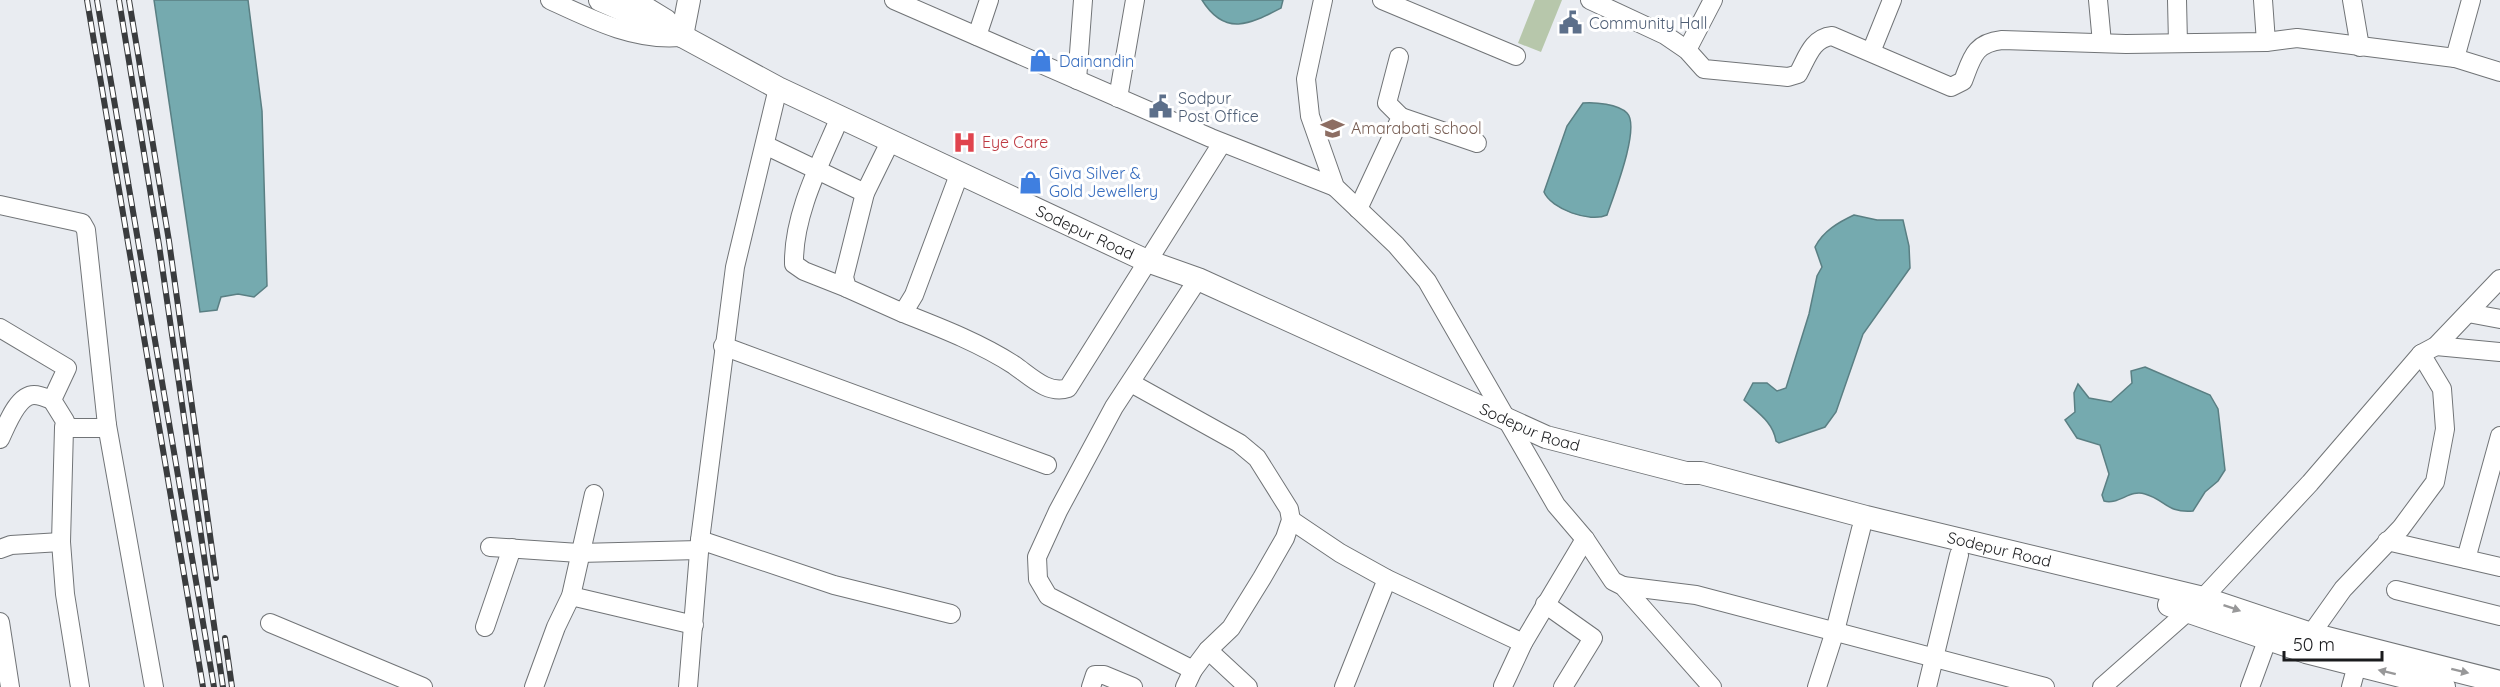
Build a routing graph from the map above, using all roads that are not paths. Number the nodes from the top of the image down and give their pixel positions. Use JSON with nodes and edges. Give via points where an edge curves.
{"nodes":[{"id":1,"x":550,"y":0,"type":"edge"},
{"id":2,"x":689,"y":0,"type":"edge"},
{"id":3,"x":894,"y":0,"type":"edge"},
{"id":4,"x":989,"y":0,"type":"edge"},
{"id":5,"x":1083,"y":0,"type":"edge"},
{"id":6,"x":1135,"y":0,"type":"edge"},
{"id":7,"x":1323,"y":0,"type":"edge"},
{"id":8,"x":1382,"y":0,"type":"edge"},
{"id":9,"x":1590,"y":0,"type":"edge"},
{"id":10,"x":1713,"y":0,"type":"edge"},
{"id":11,"x":1892,"y":0,"type":"edge"},
{"id":12,"x":2098,"y":0,"type":"edge"},
{"id":13,"x":2177,"y":0,"type":"edge"},
{"id":14,"x":2263,"y":0,"type":"edge"},
{"id":15,"x":2352,"y":0,"type":"edge"},
{"id":16,"x":2471,"y":0,"type":"edge"},
{"id":17,"x":619,"y":3,"type":"edge"},
{"id":18,"x":682,"y":36,"type":"junction"},
{"id":19,"x":977,"y":36,"type":"junction"},
{"id":20,"x":2266,"y":42,"type":"junction"},
{"id":21,"x":2102,"y":43,"type":"junction"},
{"id":22,"x":2178,"y":43,"type":"junction"},
{"id":23,"x":2360,"y":47,"type":"junction"},
{"id":24,"x":1687,"y":50,"type":"junction"},
{"id":25,"x":1871,"y":52,"type":"junction"},
{"id":26,"x":1515,"y":56,"type":"dead end"},
{"id":27,"x":1399,"y":57,"type":"dead end"},
{"id":28,"x":2455,"y":58,"type":"junction"},
{"id":29,"x":2500,"y":72,"type":"edge"},
{"id":30,"x":1077,"y":80,"type":"junction"},
{"id":31,"x":778,"y":88,"type":"junction"},
{"id":32,"x":1118,"y":98,"type":"junction"},
{"id":33,"x":840,"y":117,"type":"junction"},
{"id":34,"x":1401,"y":117,"type":"junction"},
{"id":35,"x":891,"y":140,"type":"junction"},
{"id":36,"x":1222,"y":143,"type":"junction"},
{"id":37,"x":1477,"y":144,"type":"dead end"},
{"id":38,"x":765,"y":145,"type":"junction"},
{"id":39,"x":818,"y":169,"type":"junction"},
{"id":40,"x":960,"y":172,"type":"junction"},
{"id":41,"x":1335,"y":187,"type":"junction"},
{"id":42,"x":865,"y":193,"type":"junction"},
{"id":43,"x":0,"y":205,"type":"edge"},
{"id":44,"x":1358,"y":209,"type":"junction"},
{"id":45,"x":1147,"y":261,"type":"junction"},
{"id":46,"x":1198,"y":279,"type":"junction"},
{"id":47,"x":2500,"y":279,"type":"edge"},
{"id":48,"x":847,"y":288,"type":"junction"},
{"id":49,"x":903,"y":313,"type":"junction"},
{"id":50,"x":2468,"y":313,"type":"junction"},
{"id":51,"x":2500,"y":319,"type":"edge"},
{"id":52,"x":0,"y":328,"type":"edge"},
{"id":53,"x":723,"y":346,"type":"junction"},
{"id":54,"x":2428,"y":350,"type":"junction"},
{"id":55,"x":2500,"y":352,"type":"edge"},
{"id":56,"x":1131,"y":383,"type":"junction"},
{"id":57,"x":52,"y":400,"type":"junction"},
{"id":58,"x":1508,"y":421,"type":"junction"},
{"id":59,"x":107,"y":425,"type":"junction"},
{"id":60,"x":64,"y":428,"type":"junction"},
{"id":61,"x":2,"y":430,"type":"edge"},
{"id":62,"x":2500,"y":435,"type":"edge"},
{"id":63,"x":1047,"y":465,"type":"dead end"},
{"id":64,"x":1686,"y":473,"type":"junction"},
{"id":65,"x":594,"y":494,"type":"dead end"},
{"id":66,"x":1292,"y":520,"type":"junction"},
{"id":67,"x":1861,"y":529,"type":"junction"},
{"id":68,"x":1585,"y":538,"type":"junction"},
{"id":69,"x":2387,"y":541,"type":"junction"},
{"id":70,"x":61,"y":542,"type":"junction"},
{"id":71,"x":699,"y":545,"type":"junction"},
{"id":72,"x":490,"y":546,"type":"dead end"},
{"id":73,"x":512,"y":548,"type":"junction"},
{"id":74,"x":0,"y":549,"type":"edge"},
{"id":75,"x":579,"y":553,"type":"junction"},
{"id":76,"x":1959,"y":555,"type":"junction"},
{"id":77,"x":2466,"y":559,"type":"junction"},
{"id":78,"x":2500,"y":567,"type":"edge"},
{"id":79,"x":1387,"y":579,"type":"junction"},
{"id":80,"x":1623,"y":586,"type":"junction"},
{"id":81,"x":2396,"y":590,"type":"dead end"},
{"id":82,"x":571,"y":596,"type":"junction"},
{"id":83,"x":1545,"y":604,"type":"junction"},
{"id":84,"x":2196,"y":604,"type":"junction"},
{"id":85,"x":951,"y":614,"type":"dead end"},
{"id":86,"x":2500,"y":616,"type":"edge"},
{"id":87,"x":0,"y":622,"type":"edge"},
{"id":88,"x":270,"y":623,"type":"dead end"},
{"id":89,"x":694,"y":625,"type":"junction"},
{"id":90,"x":485,"y":627,"type":"dead end"},
{"id":91,"x":1835,"y":631,"type":"junction"},
{"id":92,"x":2311,"y":634,"type":"junction"},
{"id":93,"x":2268,"y":638,"type":"junction"},
{"id":94,"x":1523,"y":643,"type":"junction"},
{"id":95,"x":1208,"y":650,"type":"junction"},
{"id":96,"x":1934,"y":660,"type":"junction"},
{"id":97,"x":2356,"y":664,"type":"junction"},
{"id":98,"x":1193,"y":670,"type":"junction"},
{"id":99,"x":2500,"y":682,"type":"edge"},
{"id":100,"x":1503,"y":686,"type":"edge"},
{"id":101,"x":10,"y":687,"type":"edge"},
{"id":102,"x":80,"y":687,"type":"edge"},
{"id":103,"x":154,"y":687,"type":"edge"},
{"id":104,"x":423,"y":687,"type":"edge"},
{"id":105,"x":534,"y":687,"type":"edge"},
{"id":106,"x":688,"y":687,"type":"edge"},
{"id":107,"x":1091,"y":687,"type":"edge"},
{"id":108,"x":1133,"y":687,"type":"edge"},
{"id":109,"x":1185,"y":687,"type":"edge"},
{"id":110,"x":1248,"y":687,"type":"edge"},
{"id":111,"x":1344,"y":687,"type":"edge"},
{"id":112,"x":1563,"y":687,"type":"edge"},
{"id":113,"x":1712,"y":687,"type":"edge"},
{"id":114,"x":1817,"y":687,"type":"edge"},
{"id":115,"x":1927,"y":687,"type":"edge"},
{"id":116,"x":2045,"y":687,"type":"edge"},
{"id":117,"x":2102,"y":687,"type":"edge"},
{"id":118,"x":2250,"y":687,"type":"edge"},
{"id":119,"x":2351,"y":687,"type":"edge"},
{"id":120,"x":2444,"y":687,"type":"edge"}],
"edges":[{"from":1,"to":18,"type":"street","via":[[631,34]]},
{"from":2,"to":18,"type":"main road"},
{"from":3,"to":19,"type":"street"},
{"from":4,"to":19,"type":"street"},
{"from":5,"to":30,"type":"street"},
{"from":6,"to":32,"type":"street"},
{"from":7,"to":41,"type":"street","via":[[1306,79],[1310,116]]},
{"from":8,"to":26,"type":"street"},
{"from":9,"to":24,"type":"street","via":[[1665,35]]},
{"from":10,"to":24,"type":"street"},
{"from":11,"to":25,"type":"street"},
{"from":12,"to":21,"type":"street"},
{"from":13,"to":22,"type":"street"},
{"from":14,"to":20,"type":"street"},
{"from":15,"to":23,"type":"street"},
{"from":16,"to":28,"type":"street"},
{"from":17,"to":18,"type":"main road","name":"Sodepur Road"},
{"from":18,"to":31,"type":"main road","name":"Sodepur Road"},
{"from":19,"to":30,"type":"street"},
{"from":20,"to":22,"type":"street"},
{"from":20,"to":23,"type":"street","via":[[2297,38]]},
{"from":21,"to":22,"type":"street"},
{"from":21,"to":25,"type":"street","via":[[1988,42],[1973,56],[1963,81],[1951,87]]},
{"from":23,"to":28,"type":"street"},
{"from":24,"to":25,"type":"street","via":[[1704,69],[1788,77],[1798,74],[1815,42],[1823,37],[1832,36]]},
{"from":27,"to":34,"type":"street","via":[[1387,103]]},
{"from":28,"to":29,"type":"street"},
{"from":30,"to":32,"type":"street"},
{"from":31,"to":33,"type":"main road","name":"Sodepur Road"},
{"from":31,"to":38,"type":"street"},
{"from":32,"to":36,"type":"street"},
{"from":33,"to":35,"type":"main road","name":"Sodepur Road"},
{"from":33,"to":39,"type":"street"},
{"from":34,"to":37,"type":"street"},
{"from":34,"to":44,"type":"street"},
{"from":35,"to":40,"type":"main road","name":"Sodepur Road"},
{"from":35,"to":42,"type":"street"},
{"from":36,"to":41,"type":"street"},
{"from":36,"to":45,"type":"street"},
{"from":38,"to":39,"type":"street"},
{"from":38,"to":53,"type":"street","via":[[735,267]]},
{"from":39,"to":42,"type":"street"},
{"from":39,"to":48,"type":"street","via":[[802,215],[794,264]]},
{"from":40,"to":45,"type":"main road","name":"Sodepur Road"},
{"from":40,"to":49,"type":"street","via":[[914,295]]},
{"from":41,"to":44,"type":"street"},
{"from":42,"to":48,"type":"street","via":[[844,277]]},
{"from":43,"to":59,"type":"street","via":[[82,223],[86,230]]},
{"from":44,"to":58,"type":"street","via":[[1426,281]]},
{"from":45,"to":46,"type":"main road","name":"Sodepur Road"},
{"from":45,"to":49,"type":"street","via":[[1068,388],[1058,391],[996,354]]},
{"from":46,"to":56,"type":"street"},
{"from":46,"to":58,"type":"main road","name":"Sodepur Road"},
{"from":47,"to":50,"type":"street"},
{"from":48,"to":49,"type":"street"},
{"from":50,"to":51,"type":"street"},
{"from":50,"to":54,"type":"street"},
{"from":52,"to":57,"type":"street","via":[[67,368]]},
{"from":53,"to":63,"type":"street"},
{"from":53,"to":71,"type":"street"},
{"from":54,"to":55,"type":"street"},
{"from":54,"to":69,"type":"street","via":[[2442,389],[2445,429],[2435,482]]},
{"from":54,"to":84,"type":"street"},
{"from":56,"to":66,"type":"street","via":[[1239,443],[1257,458]]},
{"from":56,"to":98,"type":"street","via":[[1058,511],[1037,557],[1038,579],[1048,596]]},
{"from":57,"to":60,"type":"street","via":[[65,421]]},
{"from":57,"to":61,"type":"street","via":[[28,397]]},
{"from":58,"to":64,"type":"main road","name":"Sodepur Road","via":[[1546,437]]},
{"from":58,"to":68,"type":"street","via":[[1556,504]]},
{"from":59,"to":60,"type":"street"},
{"from":59,"to":103,"type":"street"},
{"from":60,"to":70,"type":"street"},
{"from":62,"to":77,"type":"street"},
{"from":64,"to":67,"type":"main road","via":[[1691,484]]},
{"from":64,"to":84,"type":"main road","name":"Sodepur Road","via":[[1701,473]]},
{"from":65,"to":75,"type":"street"},
{"from":66,"to":79,"type":"street"},
{"from":66,"to":95,"type":"street","via":[[1231,628]]},
{"from":67,"to":76,"type":"main road"},
{"from":67,"to":91,"type":"street"},
{"from":68,"to":80,"type":"street","via":[[1613,581]]},
{"from":68,"to":83,"type":"street"},
{"from":69,"to":77,"type":"street"},
{"from":69,"to":92,"type":"street","via":[[2343,589]]},
{"from":70,"to":74,"type":"street"},
{"from":70,"to":102,"type":"street"},
{"from":71,"to":75,"type":"street"},
{"from":71,"to":85,"type":"street"},
{"from":71,"to":89,"type":"street"},
{"from":72,"to":73,"type":"street"},
{"from":73,"to":75,"type":"street"},
{"from":73,"to":90,"type":"street"},
{"from":75,"to":82,"type":"street"},
{"from":76,"to":84,"type":"main road"},
{"from":76,"to":96,"type":"street"},
{"from":77,"to":78,"type":"street"},
{"from":79,"to":94,"type":"street"},
{"from":79,"to":111,"type":"street"},
{"from":80,"to":91,"type":"street","via":[[1696,595]]},
{"from":80,"to":113,"type":"street"},
{"from":81,"to":86,"type":"street"},
{"from":82,"to":89,"type":"street"},
{"from":82,"to":105,"type":"street"},
{"from":83,"to":94,"type":"street"},
{"from":83,"to":112,"type":"street","via":[[1593,638]]},
{"from":84,"to":92,"type":"main road","name":"Sodepur Road","one_way":true},
{"from":84,"to":93,"type":"main road"},
{"from":84,"to":117,"type":"street"},
{"from":87,"to":101,"type":"street"},
{"from":88,"to":104,"type":"street"},
{"from":89,"to":106,"type":"street"},
{"from":91,"to":96,"type":"street"},
{"from":91,"to":114,"type":"street"},
{"from":92,"to":99,"type":"main road","name":"Sodepur Road","one_way":true},
{"from":93,"to":97,"type":"main road"},
{"from":93,"to":118,"type":"street"},
{"from":94,"to":100,"type":"street"},
{"from":95,"to":98,"type":"street"},
{"from":95,"to":110,"type":"street"},
{"from":96,"to":115,"type":"street"},
{"from":96,"to":116,"type":"street"},
{"from":97,"to":119,"type":"street"},
{"from":120,"to":97,"type":"main road","one_way":true},
{"from":98,"to":109,"type":"street"},
{"from":107,"to":108,"type":"street","via":[[1095,675],[1104,675]]}]}
